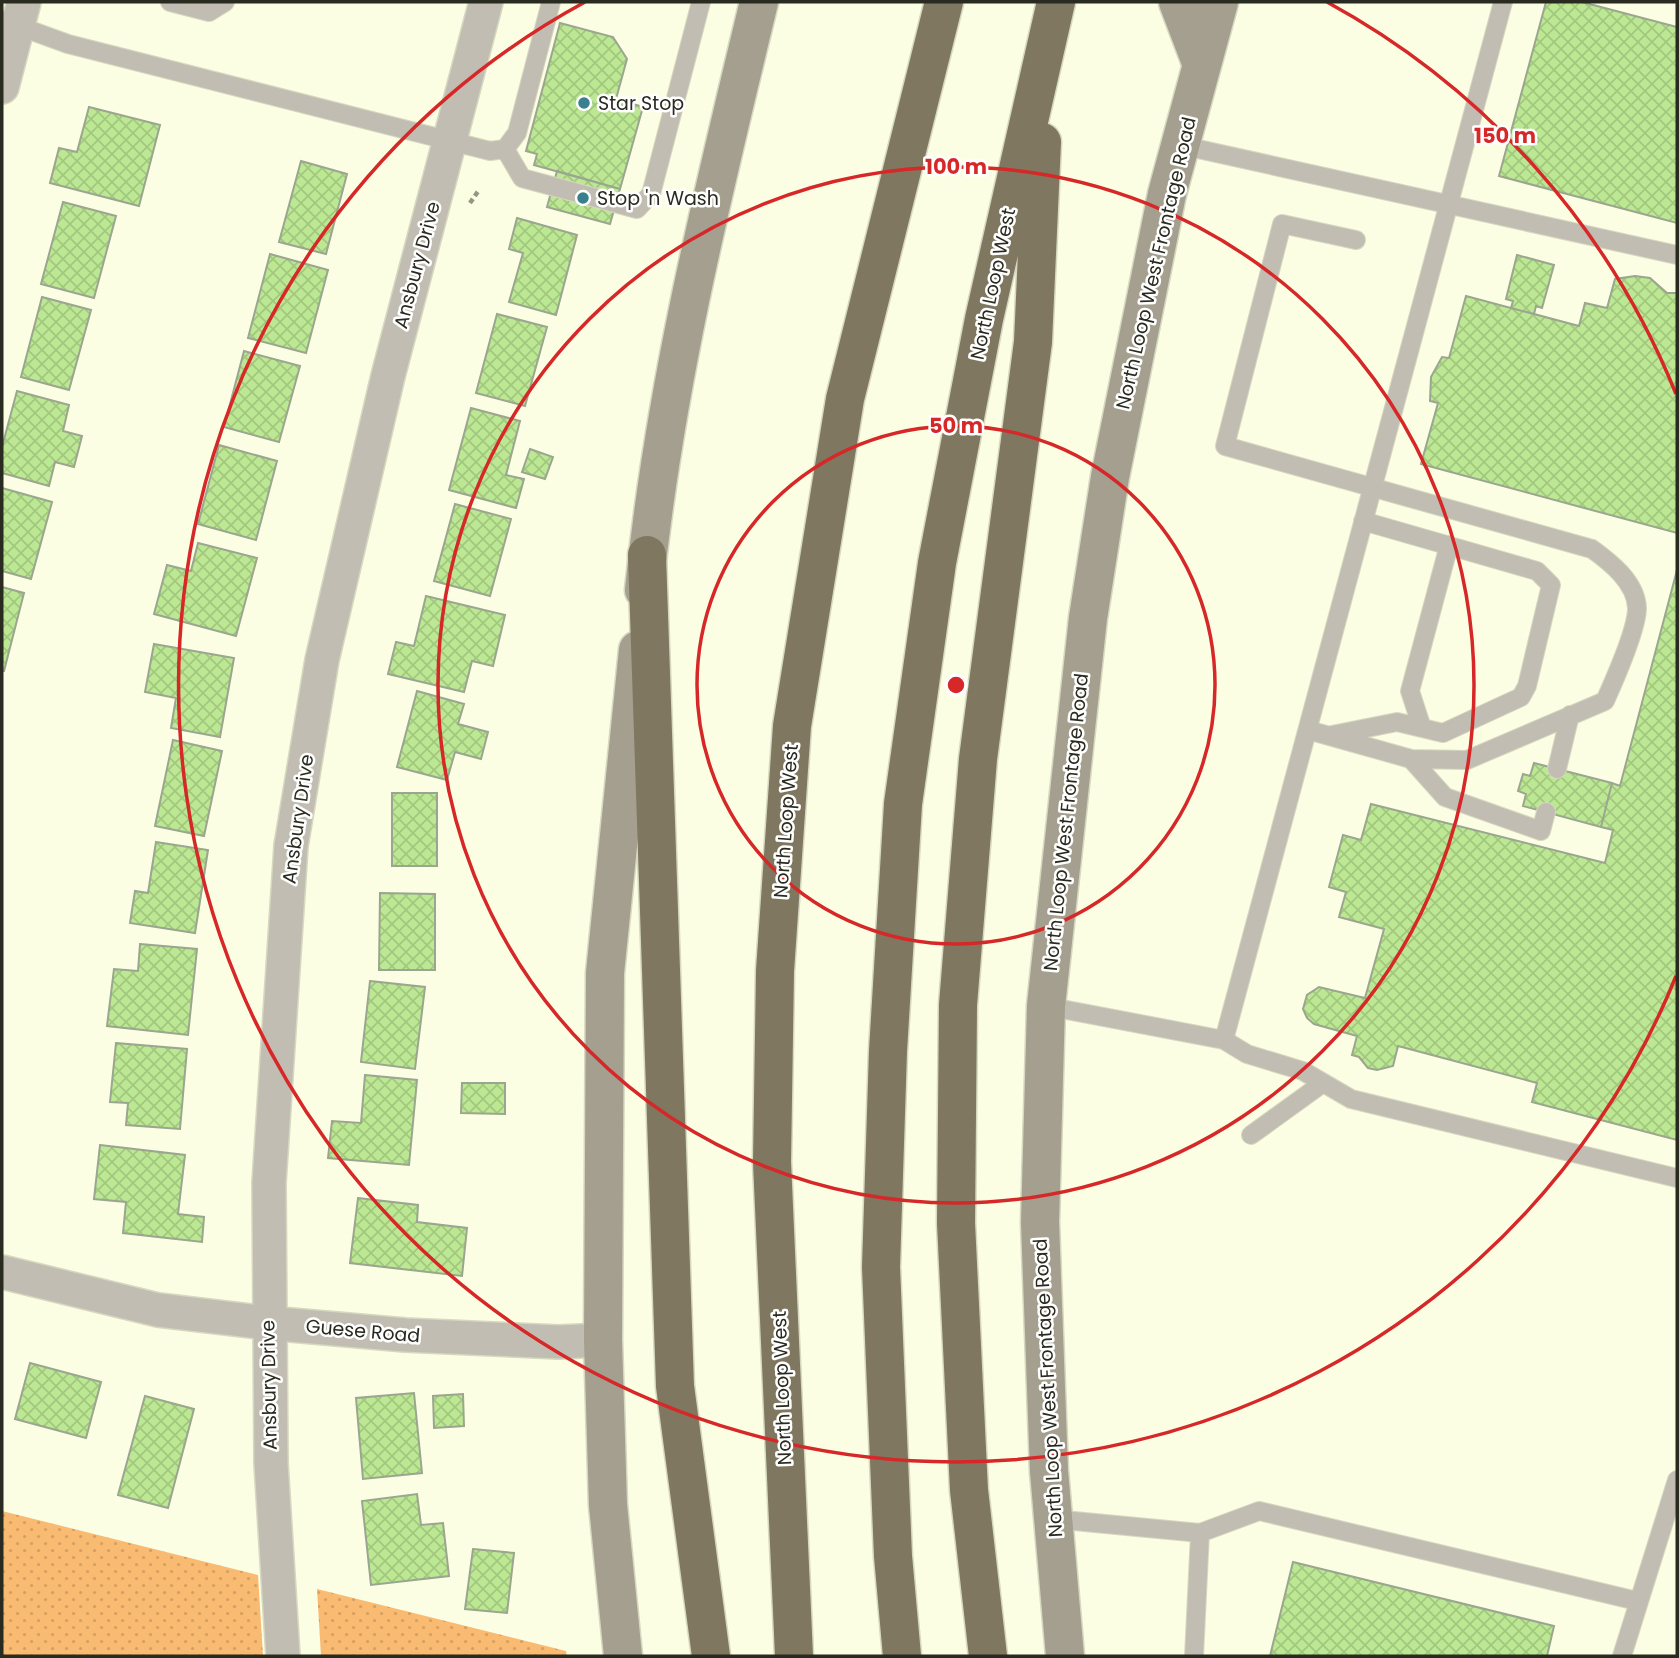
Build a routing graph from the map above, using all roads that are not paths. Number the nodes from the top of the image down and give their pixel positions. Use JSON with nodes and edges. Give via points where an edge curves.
{"nodes":[{"id":1,"x":170,"y":2,"type":"edge"},
{"id":2,"x":225,"y":2,"type":"edge"},
{"id":3,"x":486,"y":2,"type":"edge"},
{"id":4,"x":551,"y":2,"type":"edge"},
{"id":5,"x":701,"y":2,"type":"edge"},
{"id":6,"x":759,"y":2,"type":"edge"},
{"id":7,"x":944,"y":2,"type":"edge"},
{"id":8,"x":1056,"y":2,"type":"edge"},
{"id":9,"x":1178,"y":2,"type":"edge"},
{"id":10,"x":1219,"y":2,"type":"edge"},
{"id":11,"x":1503,"y":2,"type":"edge"},
{"id":12,"x":14,"y":15,"type":"edge"},
{"id":13,"x":1046,"y":42,"type":"junction"},
{"id":14,"x":1202,"y":65,"type":"junction"},
{"id":15,"x":2,"y":88,"type":"edge"},
{"id":16,"x":449,"y":141,"type":"junction"},
{"id":17,"x":1180,"y":145,"type":"junction"},
{"id":18,"x":505,"y":149,"type":"junction"},
{"id":19,"x":1448,"y":204,"type":"junction"},
{"id":20,"x":1356,"y":240,"type":"dead end"},
{"id":21,"x":1677,"y":255,"type":"edge"},
{"id":22,"x":1372,"y":488,"type":"junction"},
{"id":23,"x":1363,"y":521,"type":"junction"},
{"id":24,"x":1449,"y":545,"type":"junction"},
{"id":25,"x":647,"y":555,"type":"junction"},
{"id":26,"x":1570,"y":715,"type":"junction"},
{"id":27,"x":1422,"y":728,"type":"junction"},
{"id":28,"x":1307,"y":730,"type":"junction"},
{"id":29,"x":1328,"y":736,"type":"junction"},
{"id":30,"x":1411,"y":759,"type":"junction"},
{"id":31,"x":1557,"y":769,"type":"dead end"},
{"id":32,"x":1546,"y":813,"type":"dead end"},
{"id":33,"x":1046,"y":1006,"type":"junction"},
{"id":34,"x":1224,"y":1040,"type":"junction"},
{"id":35,"x":1323,"y":1083,"type":"junction"},
{"id":36,"x":1251,"y":1135,"type":"dead end"},
{"id":37,"x":1677,"y":1178,"type":"edge"},
{"id":38,"x":2,"y":1272,"type":"edge"},
{"id":39,"x":268,"y":1323,"type":"junction"},
{"id":40,"x":603,"y":1340,"type":"junction"},
{"id":41,"x":1677,"y":1480,"type":"edge"},
{"id":42,"x":1053,"y":1519,"type":"junction"},
{"id":43,"x":1200,"y":1533,"type":"junction"},
{"id":44,"x":1637,"y":1601,"type":"junction"},
{"id":45,"x":283,"y":1656,"type":"edge"},
{"id":46,"x":623,"y":1656,"type":"edge"},
{"id":47,"x":711,"y":1656,"type":"edge"},
{"id":48,"x":793,"y":1656,"type":"edge"},
{"id":49,"x":902,"y":1656,"type":"edge"},
{"id":50,"x":988,"y":1656,"type":"edge"},
{"id":51,"x":1065,"y":1656,"type":"edge"},
{"id":52,"x":1195,"y":1656,"type":"edge"},
{"id":53,"x":1622,"y":1656,"type":"edge"}],
"edges":[{"from":1,"to":2,"type":"lane","via":[[209,12]]},
{"from":3,"to":16,"type":"street","name":"Ansbury Drive"},
{"from":4,"to":18,"type":"lane","via":[[517,133]]},
{"from":5,"to":18,"type":"lane","via":[[651,194],[637,209],[522,178]]},
{"from":6,"to":25,"type":"main road","via":[[695,266]]},
{"from":7,"to":48,"type":"highway","name":"North Loop West","via":[[845,399],[792,726],[775,971],[772,1162]]},
{"from":8,"to":13,"type":"highway","name":"North Loop West"},
{"from":9,"to":14,"type":"main road"},
{"from":10,"to":14,"type":"main road","name":"North Loop West Frontage Road"},
{"from":11,"to":19,"type":"lane"},
{"from":12,"to":15,"type":"street"},
{"from":12,"to":16,"type":"lane","via":[[68,44]]},
{"from":13,"to":49,"type":"highway","name":"North Loop West","via":[[984,319],[937,563],[903,804],[887,1051],[881,1267],[892,1556]]},
{"from":13,"to":50,"type":"highway","via":[[1033,342],[978,759],[958,1004],[957,1250],[969,1490]]},
{"from":14,"to":17,"type":"main road","name":"North Loop West Frontage Road"},
{"from":16,"to":18,"type":"lane","via":[[490,151]]},
{"from":16,"to":39,"type":"street","name":"Ansbury Drive","via":[[322,660],[291,846],[269,1183]]},
{"from":17,"to":19,"type":"lane"},
{"from":17,"to":33,"type":"main road","name":"North Loop West Frontage Road","via":[[1134,345],[1088,618]]},
{"from":19,"to":21,"type":"lane"},
{"from":19,"to":22,"type":"lane"},
{"from":20,"to":22,"type":"lane","via":[[1282,223],[1225,446]]},
{"from":22,"to":23,"type":"lane"},
{"from":22,"to":26,"type":"lane","via":[[1592,550],[1615,565],[1637,608],[1621,667],[1605,701]]},
{"from":23,"to":24,"type":"lane"},
{"from":23,"to":28,"type":"lane"},
{"from":24,"to":27,"type":"lane","via":[[1410,691]]},
{"from":24,"to":27,"type":"lane","via":[[1537,571],[1551,585],[1521,697],[1443,733]]},
{"from":25,"to":40,"type":"main road","via":[[605,973]]},
{"from":25,"to":47,"type":"highway","via":[[675,1386]]},
{"from":26,"to":30,"type":"lane","via":[[1467,760]]},
{"from":26,"to":31,"type":"lane"},
{"from":27,"to":29,"type":"lane","via":[[1398,722]]},
{"from":28,"to":29,"type":"lane"},
{"from":28,"to":34,"type":"lane"},
{"from":29,"to":30,"type":"lane"},
{"from":30,"to":32,"type":"lane","via":[[1445,797],[1478,811],[1541,831]]},
{"from":33,"to":34,"type":"lane"},
{"from":33,"to":42,"type":"main road","name":"North Loop West Frontage Road","via":[[1040,1222]]},
{"from":34,"to":35,"type":"lane","via":[[1247,1054],[1303,1071]]},
{"from":35,"to":36,"type":"lane"},
{"from":35,"to":37,"type":"lane","via":[[1351,1099]]},
{"from":38,"to":39,"type":"street","name":"Guese Road","via":[[158,1310]]},
{"from":39,"to":40,"type":"street","name":"Guese Road","via":[[405,1335]]},
{"from":39,"to":45,"type":"street","name":"Ansbury Drive"},
{"from":40,"to":46,"type":"main road","via":[[608,1505]]},
{"from":41,"to":44,"type":"lane"},
{"from":42,"to":43,"type":"lane"},
{"from":42,"to":51,"type":"main road","name":"North Loop West Frontage Road"},
{"from":43,"to":44,"type":"lane","via":[[1259,1511]]},
{"from":43,"to":52,"type":"lane"},
{"from":44,"to":53,"type":"lane"}]}
